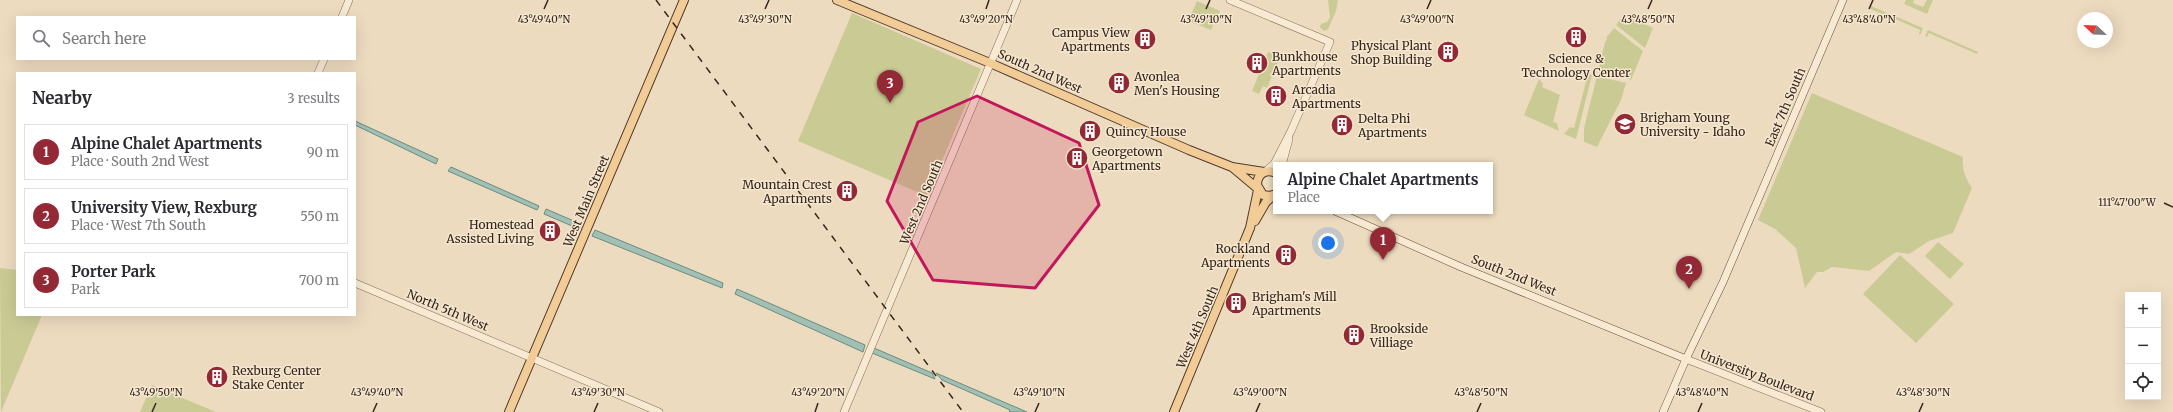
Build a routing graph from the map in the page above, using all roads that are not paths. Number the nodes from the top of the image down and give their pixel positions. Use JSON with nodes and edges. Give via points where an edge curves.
{"nodes":[{"id":1,"x":349,"y":0,"type":"edge"},
{"id":2,"x":684,"y":0,"type":"edge"},
{"id":3,"x":837,"y":0,"type":"edge"},
{"id":4,"x":1017,"y":0,"type":"edge"},
{"id":5,"x":1230,"y":0,"type":"edge"},
{"id":6,"x":1843,"y":0,"type":"edge"},
{"id":7,"x":342,"y":16,"type":"edge"},
{"id":8,"x":324,"y":60,"type":"edge"},
{"id":9,"x":990,"y":63,"type":"junction"},
{"id":10,"x":318,"y":72,"type":"edge"},
{"id":11,"x":1291,"y":131,"type":"junction"},
{"id":12,"x":1275,"y":162,"type":"edge"},
{"id":13,"x":1283,"y":162,"type":"edge"},
{"id":14,"x":1273,"y":165,"type":"edge"},
{"id":15,"x":1232,"y":167,"type":"junction"},
{"id":16,"x":1265,"y":172,"type":"junction"},
{"id":17,"x":1273,"y":173,"type":"edge"},
{"id":18,"x":1258,"y":189,"type":"junction"},
{"id":19,"x":1273,"y":195,"type":"edge"},
{"id":20,"x":1273,"y":197,"type":"edge"},
{"id":21,"x":1342,"y":214,"type":"edge"},
{"id":22,"x":1250,"y":228,"type":"junction"},
{"id":23,"x":356,"y":283,"type":"edge"},
{"id":24,"x":532,"y":358,"type":"junction"},
{"id":25,"x":1686,"y":359,"type":"junction"},
{"id":26,"x":509,"y":412,"type":"edge"},
{"id":27,"x":659,"y":412,"type":"edge"},
{"id":28,"x":844,"y":412,"type":"edge"},
{"id":29,"x":1174,"y":412,"type":"edge"},
{"id":30,"x":1663,"y":412,"type":"edge"},
{"id":31,"x":1821,"y":412,"type":"edge"}],
"edges":[{"from":1,"to":7,"type":"street"},
{"from":2,"to":24,"type":"main road","name":"West Main Street"},
{"from":3,"to":9,"type":"main road","name":"South 2nd West"},
{"from":4,"to":9,"type":"street","name":"West 2nd South"},
{"from":5,"to":11,"type":"street","via":[[1330,42]]},
{"from":6,"to":25,"type":"street","name":"East 7th South","via":[[1720,288]]},
{"from":8,"to":10,"type":"street"},
{"from":9,"to":15,"type":"main road","name":"South 2nd West"},
{"from":9,"to":28,"type":"street","name":"West 2nd South"},
{"from":11,"to":12,"type":"street"},
{"from":11,"to":13,"type":"street"},
{"from":14,"to":16,"type":"street"},
{"from":15,"to":16,"type":"main road","name":"South 2nd West"},
{"from":15,"to":18,"type":"main road","name":"South 2nd West"},
{"from":16,"to":17,"type":"main road","name":"South 2nd West"},
{"from":16,"to":18,"type":"main road","name":"West 4th South","via":[[1258,179]]},
{"from":18,"to":19,"type":"main road","name":"South 2nd West","via":[[1266,196]]},
{"from":18,"to":22,"type":"main road","name":"West 4th South"},
{"from":20,"to":22,"type":"main road","name":"West 4th South","via":[[1263,206]]},
{"from":21,"to":25,"type":"street","name":"South 2nd West","via":[[1461,267]]},
{"from":22,"to":29,"type":"main road","name":"West 4th South"},
{"from":23,"to":24,"type":"street","name":"North 5th West"},
{"from":24,"to":26,"type":"main road","name":"West Main Street"},
{"from":24,"to":27,"type":"street","name":"North 5th West"},
{"from":25,"to":30,"type":"street","name":"East 7th South"},
{"from":25,"to":31,"type":"street","name":"University Boulevard"}]}
